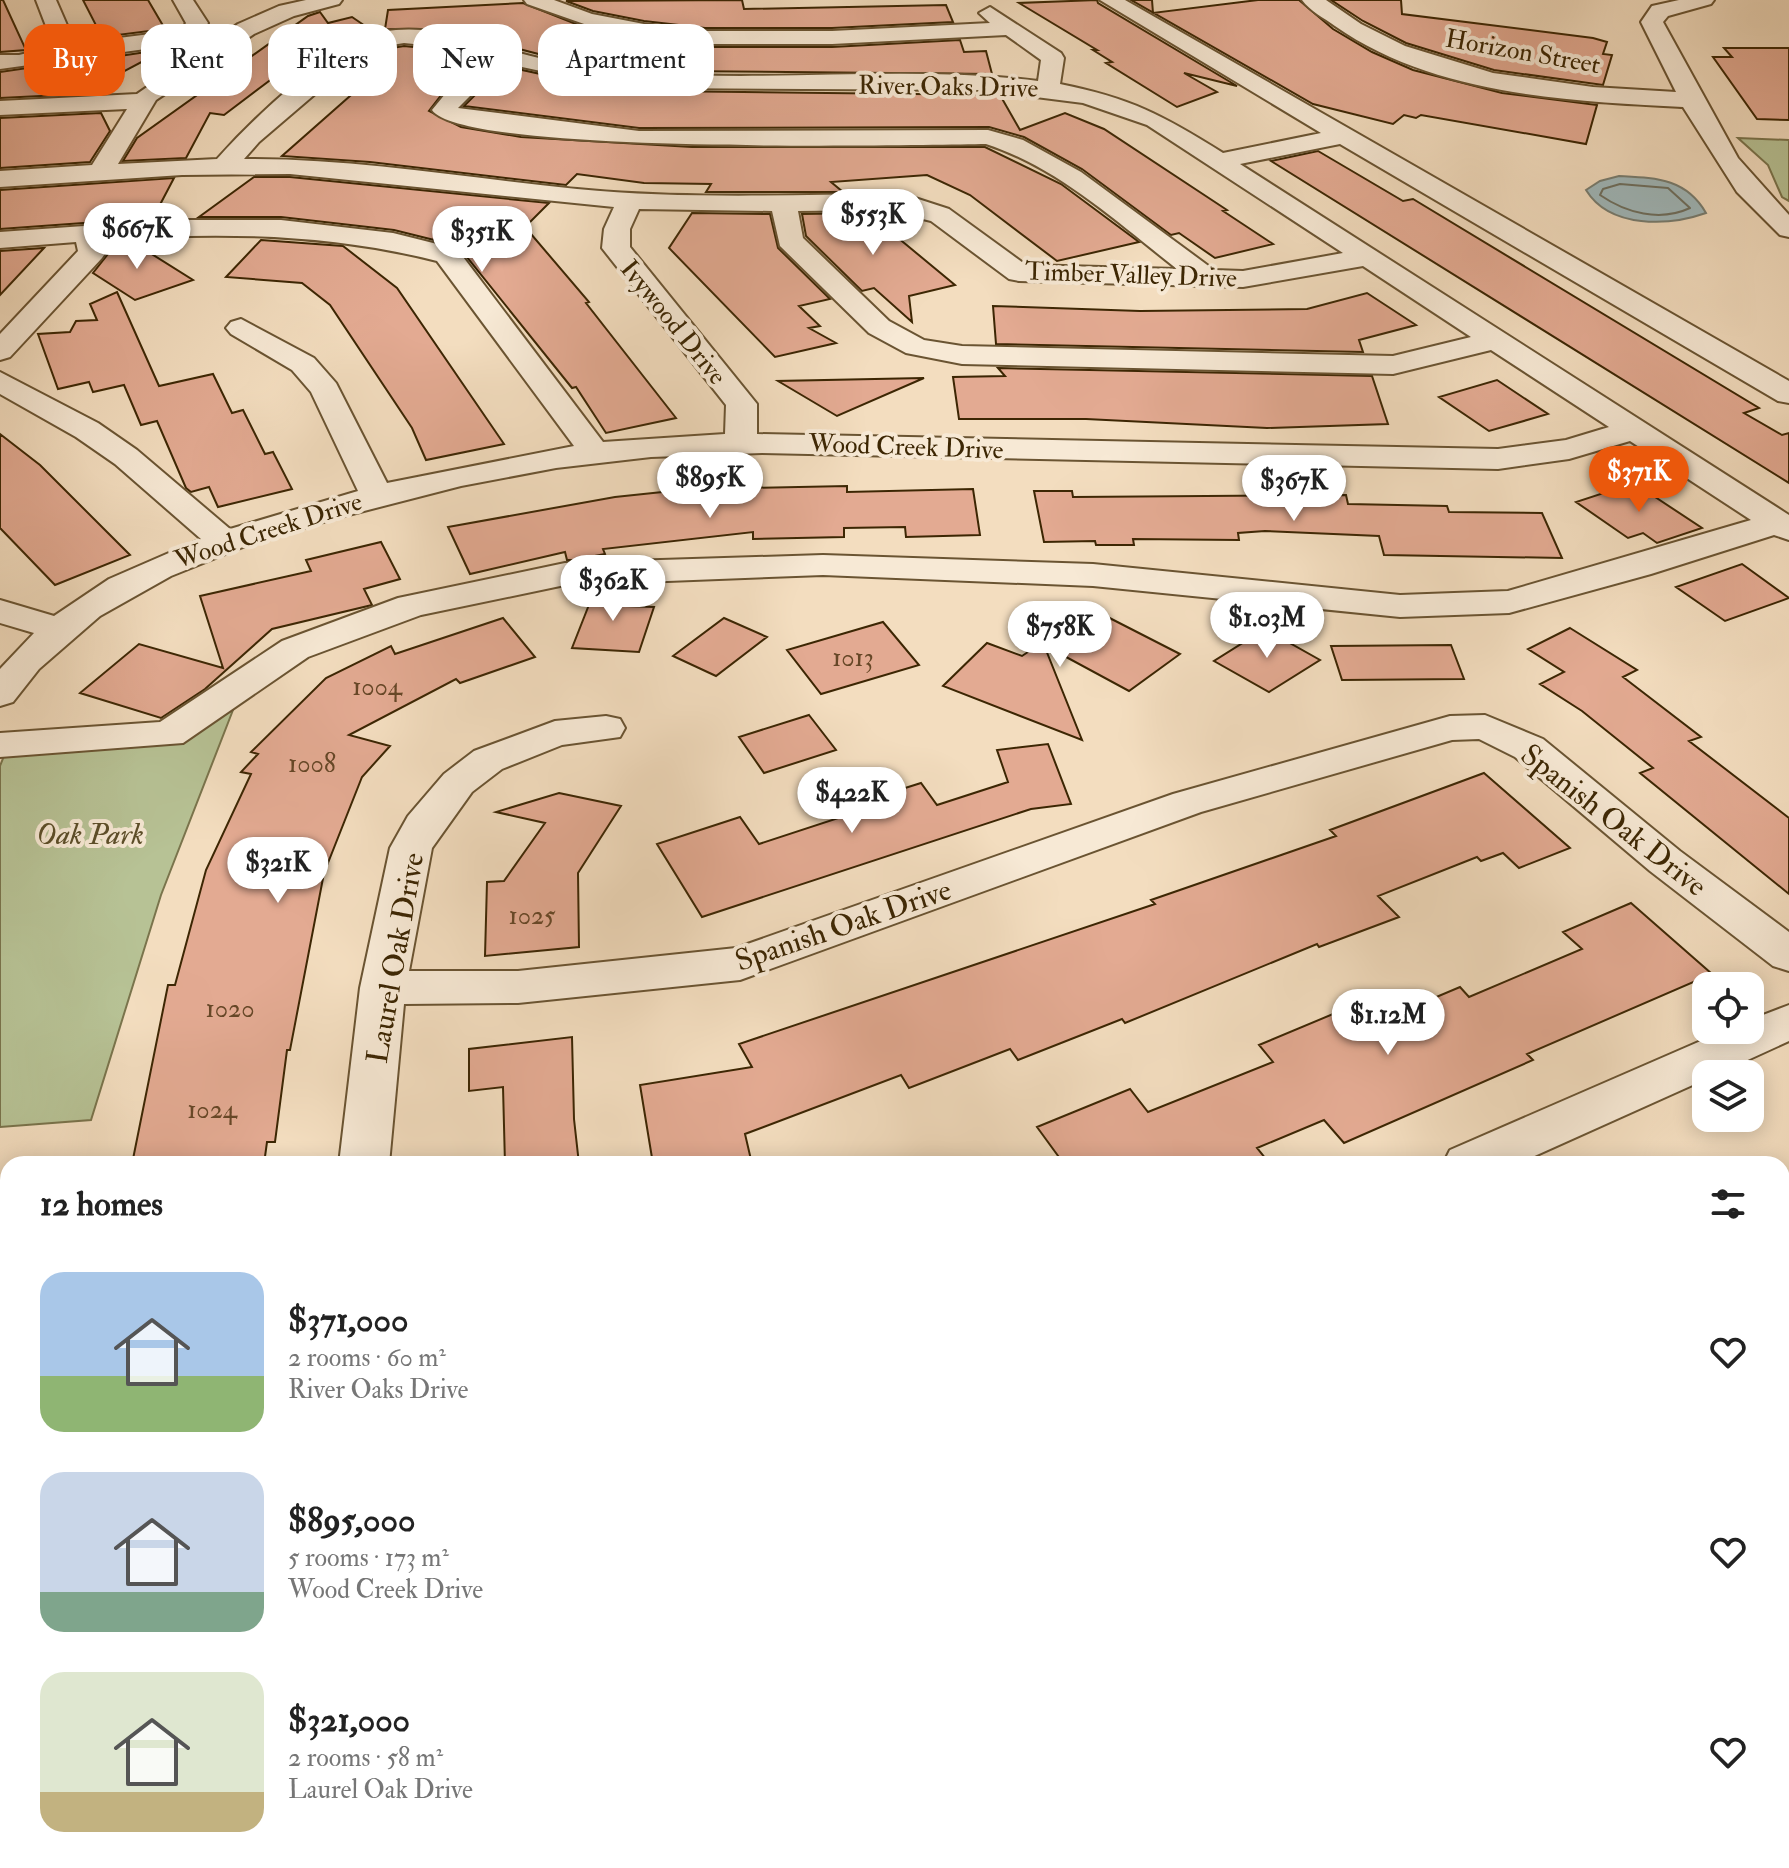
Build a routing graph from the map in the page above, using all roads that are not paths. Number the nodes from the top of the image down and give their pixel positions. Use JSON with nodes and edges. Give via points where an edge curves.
{"nodes":[{"id":1,"x":46,"y":0,"type":"edge"},
{"id":2,"x":183,"y":0,"type":"edge"},
{"id":3,"x":332,"y":0,"type":"edge"},
{"id":4,"x":534,"y":0,"type":"edge"},
{"id":5,"x":971,"y":0,"type":"edge"},
{"id":6,"x":1110,"y":0,"type":"edge"},
{"id":7,"x":1312,"y":0,"type":"edge"},
{"id":8,"x":1704,"y":0,"type":"edge"},
{"id":9,"x":56,"y":24,"type":"edge"},
{"id":10,"x":196,"y":24,"type":"edge"},
{"id":11,"x":252,"y":28,"type":"edge"},
{"id":12,"x":1012,"y":28,"type":"junction"},
{"id":13,"x":413,"y":37,"type":"edge"},
{"id":14,"x":24,"y":58,"type":"edge"},
{"id":15,"x":522,"y":60,"type":"edge"},
{"id":16,"x":0,"y":62,"type":"edge"},
{"id":17,"x":1048,"y":87,"type":"junction"},
{"id":18,"x":150,"y":96,"type":"edge"},
{"id":19,"x":456,"y":96,"type":"edge"},
{"id":20,"x":1692,"y":100,"type":"junction"},
{"id":21,"x":143,"y":101,"type":"junction"},
{"id":22,"x":0,"y":108,"type":"edge"},
{"id":23,"x":1341,"y":136,"type":"junction"},
{"id":24,"x":1219,"y":161,"type":"junction"},
{"id":25,"x":225,"y":166,"type":"junction"},
{"id":26,"x":100,"y":172,"type":"junction"},
{"id":27,"x":0,"y":179,"type":"edge"},
{"id":28,"x":630,"y":200,"type":"junction"},
{"id":29,"x":784,"y":204,"type":"junction"},
{"id":30,"x":1789,"y":229,"type":"edge"},
{"id":31,"x":88,"y":234,"type":"junction"},
{"id":32,"x":0,"y":240,"type":"edge"},
{"id":33,"x":1370,"y":257,"type":"junction"},
{"id":34,"x":1208,"y":279,"type":"junction"},
{"id":35,"x":241,"y":328,"type":"dead end"},
{"id":36,"x":1496,"y":340,"type":"junction"},
{"id":37,"x":0,"y":351,"type":"edge"},
{"id":38,"x":0,"y":381,"type":"edge"},
{"id":39,"x":1789,"y":394,"type":"edge"},
{"id":40,"x":1633,"y":430,"type":"junction"},
{"id":41,"x":741,"y":443,"type":"junction"},
{"id":42,"x":596,"y":454,"type":"junction"},
{"id":43,"x":376,"y":494,"type":"junction"},
{"id":44,"x":1784,"y":527,"type":"edge"},
{"id":45,"x":224,"y":541,"type":"junction"},
{"id":46,"x":0,"y":611,"type":"edge"},
{"id":47,"x":59,"y":629,"type":"junction"},
{"id":48,"x":0,"y":694,"type":"edge"},
{"id":49,"x":606,"y":728,"type":"dead end"},
{"id":50,"x":0,"y":745,"type":"edge"},
{"id":51,"x":1789,"y":955,"type":"edge"},
{"id":52,"x":383,"y":988,"type":"junction"},
{"id":53,"x":1789,"y":1022,"type":"edge"},
{"id":54,"x":365,"y":1156,"type":"edge"},
{"id":55,"x":1486,"y":1156,"type":"edge"}],
"edges":[{"from":1,"to":9,"type":"street"},
{"from":2,"to":10,"type":"street"},
{"from":3,"to":11,"type":"street","via":[[287,11]]},
{"from":4,"to":12,"type":"street","via":[[610,26],[683,36]]},
{"from":5,"to":12,"type":"street"},
{"from":6,"to":23,"type":"street"},
{"from":7,"to":20,"type":"street","name":"Horizon Street","via":[[1373,42],[1475,75],[1580,92]]},
{"from":8,"to":20,"type":"street","via":[[1660,11],[1652,22]]},
{"from":12,"to":17,"type":"street","via":[[1053,58]]},
{"from":13,"to":25,"type":"street","name":"River Oaks Drive","via":[[358,47],[250,137]]},
{"from":14,"to":16,"type":"street"},
{"from":15,"to":17,"type":"street","name":"River Oaks Drive","via":[[664,83],[966,82]]},
{"from":17,"to":24,"type":"street","name":"River Oaks Drive","via":[[1136,111]]},
{"from":18,"to":21,"type":"street"},
{"from":19,"to":34,"type":"street","via":[[444,110],[459,118],[639,138],[988,137],[1015,143]]},
{"from":20,"to":30,"type":"street","via":[[1750,193]]},
{"from":21,"to":22,"type":"street"},
{"from":21,"to":26,"type":"street"},
{"from":23,"to":24,"type":"street"},
{"from":23,"to":39,"type":"street"},
{"from":24,"to":33,"type":"street","name":"River Oaks Drive"},
{"from":25,"to":26,"type":"street","name":"Timber Valley Drive"},
{"from":25,"to":28,"type":"street","name":"Timber Valley Drive","via":[[393,174]]},
{"from":26,"to":27,"type":"street","name":"Timber Valley Drive"},
{"from":28,"to":29,"type":"street","name":"Timber Valley Drive"},
{"from":28,"to":41,"type":"street","name":"Ivywood Drive","via":[[617,229],[616,248],[742,404]]},
{"from":29,"to":34,"type":"street","name":"Timber Valley Drive","via":[[857,200],[915,206],[940,215],[1019,273]]},
{"from":29,"to":36,"type":"street","via":[[790,240],[879,327],[916,347],[962,355],[1393,365]]},
{"from":31,"to":32,"type":"street"},
{"from":31,"to":37,"type":"street","via":[[92,252]]},
{"from":31,"to":42,"type":"street","via":[[261,228],[361,238],[447,255]]},
{"from":33,"to":34,"type":"street","name":"Timber Valley Drive","via":[[1266,277]]},
{"from":33,"to":36,"type":"street","name":"River Oaks Drive"},
{"from":35,"to":43,"type":"street","via":[[303,364],[325,389]]},
{"from":36,"to":40,"type":"street","name":"River Oaks Drive"},
{"from":38,"to":45,"type":"street","via":[[126,457]]},
{"from":40,"to":41,"type":"street","name":"Wood Creek Drive","via":[[1569,449],[1498,459]]},
{"from":40,"to":44,"type":"street","name":"River Oaks Drive"},
{"from":41,"to":42,"type":"street","name":"Wood Creek Drive"},
{"from":42,"to":43,"type":"street","name":"Wood Creek Drive"},
{"from":43,"to":45,"type":"street","name":"Wood Creek Drive"},
{"from":44,"to":50,"type":"street","via":[[1509,602],[1400,606],[1093,575],[823,565],[565,574],[411,606],[295,649],[169,734]]},
{"from":45,"to":47,"type":"street","name":"Wood Creek Drive","via":[[139,576]]},
{"from":46,"to":47,"type":"street"},
{"from":47,"to":48,"type":"street","name":"Wood Creek Drive","via":[[18,667]]},
{"from":49,"to":52,"type":"street","name":"Laurel Oak Drive","via":[[555,733],[488,760],[458,783],[411,848]]},
{"from":51,"to":52,"type":"street","name":"Spanish Oak Drive","via":[[1529,748],[1485,727],[1450,728],[1275,763],[1187,803],[740,964],[518,987]]},
{"from":52,"to":54,"type":"street","name":"Laurel Oak Drive"},
{"from":53,"to":55,"type":"street"}]}
